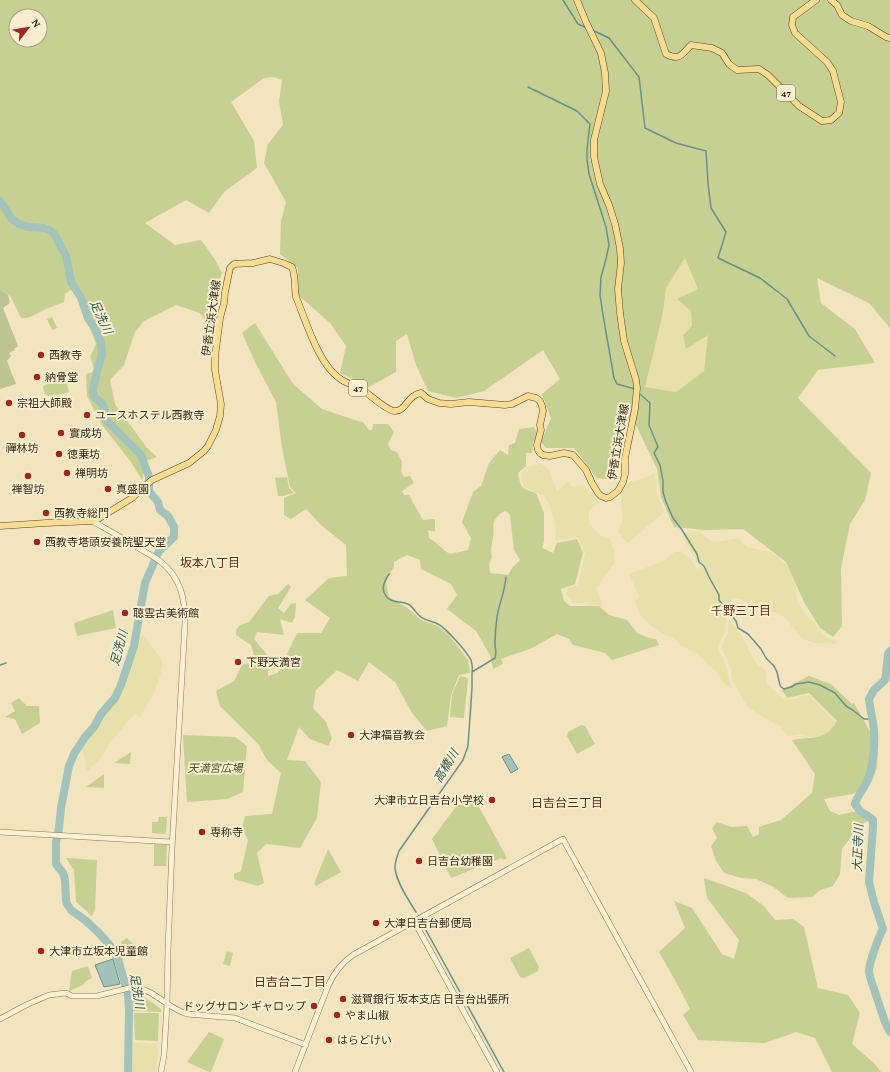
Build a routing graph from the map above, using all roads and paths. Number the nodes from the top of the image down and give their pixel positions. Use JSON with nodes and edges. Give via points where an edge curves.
{"nodes":[{"id":1,"x":577,"y":0,"type":"edge"},
{"id":2,"x":635,"y":0,"type":"edge"},
{"id":3,"x":816,"y":0,"type":"edge"},
{"id":4,"x":831,"y":0,"type":"edge"},
{"id":5,"x":890,"y":38,"type":"edge"},
{"id":6,"x":92,"y":521,"type":"junction"},
{"id":7,"x":0,"y":526,"type":"edge"},
{"id":8,"x":0,"y":832,"type":"edge"},
{"id":9,"x":172,"y":842,"type":"junction"},
{"id":10,"x":414,"y":921,"type":"junction"},
{"id":11,"x":168,"y":1004,"type":"junction"},
{"id":12,"x":0,"y":1019,"type":"edge"},
{"id":13,"x":306,"y":1045,"type":"junction"},
{"id":14,"x":161,"y":1072,"type":"edge"},
{"id":15,"x":295,"y":1072,"type":"edge"},
{"id":16,"x":497,"y":1072,"type":"edge"},
{"id":17,"x":692,"y":1072,"type":"edge"}],
"edges":[{"from":1,"to":6,"type":"main road","name":"伊香立浜大津線","number":"47","via":[[601,53],[605,73],[606,91],[594,140],[594,156],[620,248],[620,313],[624,341],[637,391],[625,458],[625,474],[618,491],[610,497],[601,496],[586,470],[572,455],[543,455],[538,450],[543,411],[540,401],[536,398],[528,396],[505,405],[469,402],[451,404],[439,403],[420,393],[413,396],[403,408],[392,411],[362,389],[340,379],[326,365],[311,336],[296,297],[295,273],[292,267],[270,259],[234,264],[230,268],[215,357],[221,404],[220,416],[208,446],[189,463],[152,480],[132,498]]},
{"from":2,"to":3,"type":"main road","number":"47","via":[[654,18],[666,54],[673,58],[679,57],[691,45],[712,48],[722,53],[729,64],[738,70],[759,69],[799,106],[822,121],[831,120],[839,113],[841,102],[833,71],[827,62],[795,33],[792,25],[792,18]]},
{"from":4,"to":5,"type":"main road","via":[[842,15]]},
{"from":6,"to":7,"type":"main road","name":"伊香立浜大津線","number":"47"},
{"from":6,"to":9,"type":"street","via":[[153,556],[168,568],[177,581],[185,607]]},
{"from":8,"to":9,"type":"street"},
{"from":9,"to":11,"type":"street"},
{"from":10,"to":13,"type":"street","via":[[353,955],[340,966],[328,986]]},
{"from":10,"to":16,"type":"street"},
{"from":10,"to":17,"type":"street","via":[[563,839]]},
{"from":11,"to":12,"type":"street","via":[[147,990],[130,987],[97,996],[72,996],[66,993],[49,995]]},
{"from":11,"to":13,"type":"street","via":[[187,1014],[235,1018]]},
{"from":11,"to":14,"type":"street"},
{"from":13,"to":15,"type":"street"}]}
